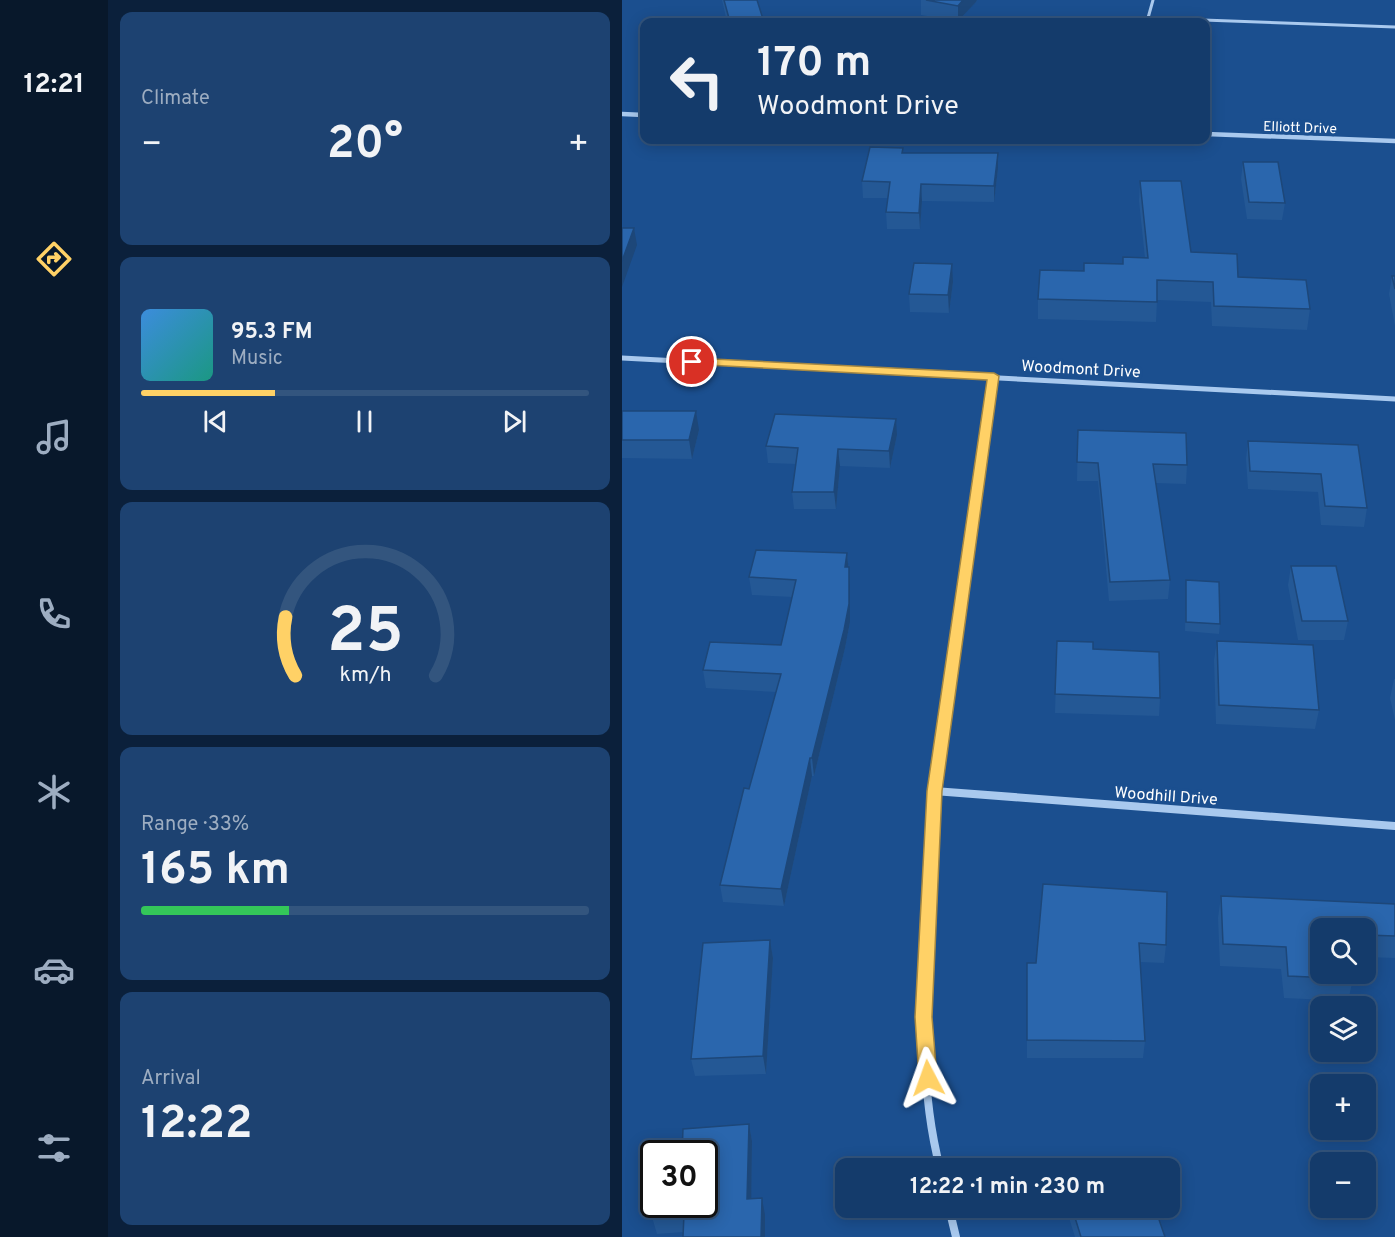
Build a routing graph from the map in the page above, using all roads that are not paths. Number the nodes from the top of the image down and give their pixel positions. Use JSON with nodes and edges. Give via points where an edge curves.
{"nodes":[{"id":1,"x":1153,"y":0,"type":"edge"},
{"id":2,"x":1148,"y":18,"type":"edge"},
{"id":3,"x":1210,"y":20,"type":"edge"},
{"id":4,"x":1394,"y":27,"type":"edge"},
{"id":5,"x":622,"y":114,"type":"edge"},
{"id":6,"x":640,"y":115,"type":"edge"},
{"id":7,"x":1210,"y":134,"type":"edge"},
{"id":8,"x":1394,"y":141,"type":"edge"},
{"id":9,"x":622,"y":358,"type":"edge"},
{"id":10,"x":994,"y":376,"type":"junction"},
{"id":11,"x":1394,"y":399,"type":"edge"},
{"id":12,"x":934,"y":791,"type":"junction"},
{"id":13,"x":1394,"y":826,"type":"edge"},
{"id":14,"x":937,"y":1158,"type":"edge"},
{"id":15,"x":951,"y":1218,"type":"edge"},
{"id":16,"x":956,"y":1237,"type":"edge"}],
"edges":[{"from":1,"to":2,"type":"lane"},
{"from":3,"to":4,"type":"lane"},
{"from":5,"to":6,"type":"street"},
{"from":7,"to":8,"type":"street","name":"Elliott Drive"},
{"from":9,"to":10,"type":"street","name":"Woodmont Drive"},
{"from":10,"to":11,"type":"street","name":"Woodmont Drive"},
{"from":10,"to":12,"type":"street"},
{"from":12,"to":13,"type":"street","name":"Woodhill Drive"},
{"from":12,"to":14,"type":"street","via":[[923,1017]]},
{"from":15,"to":16,"type":"street"}]}
